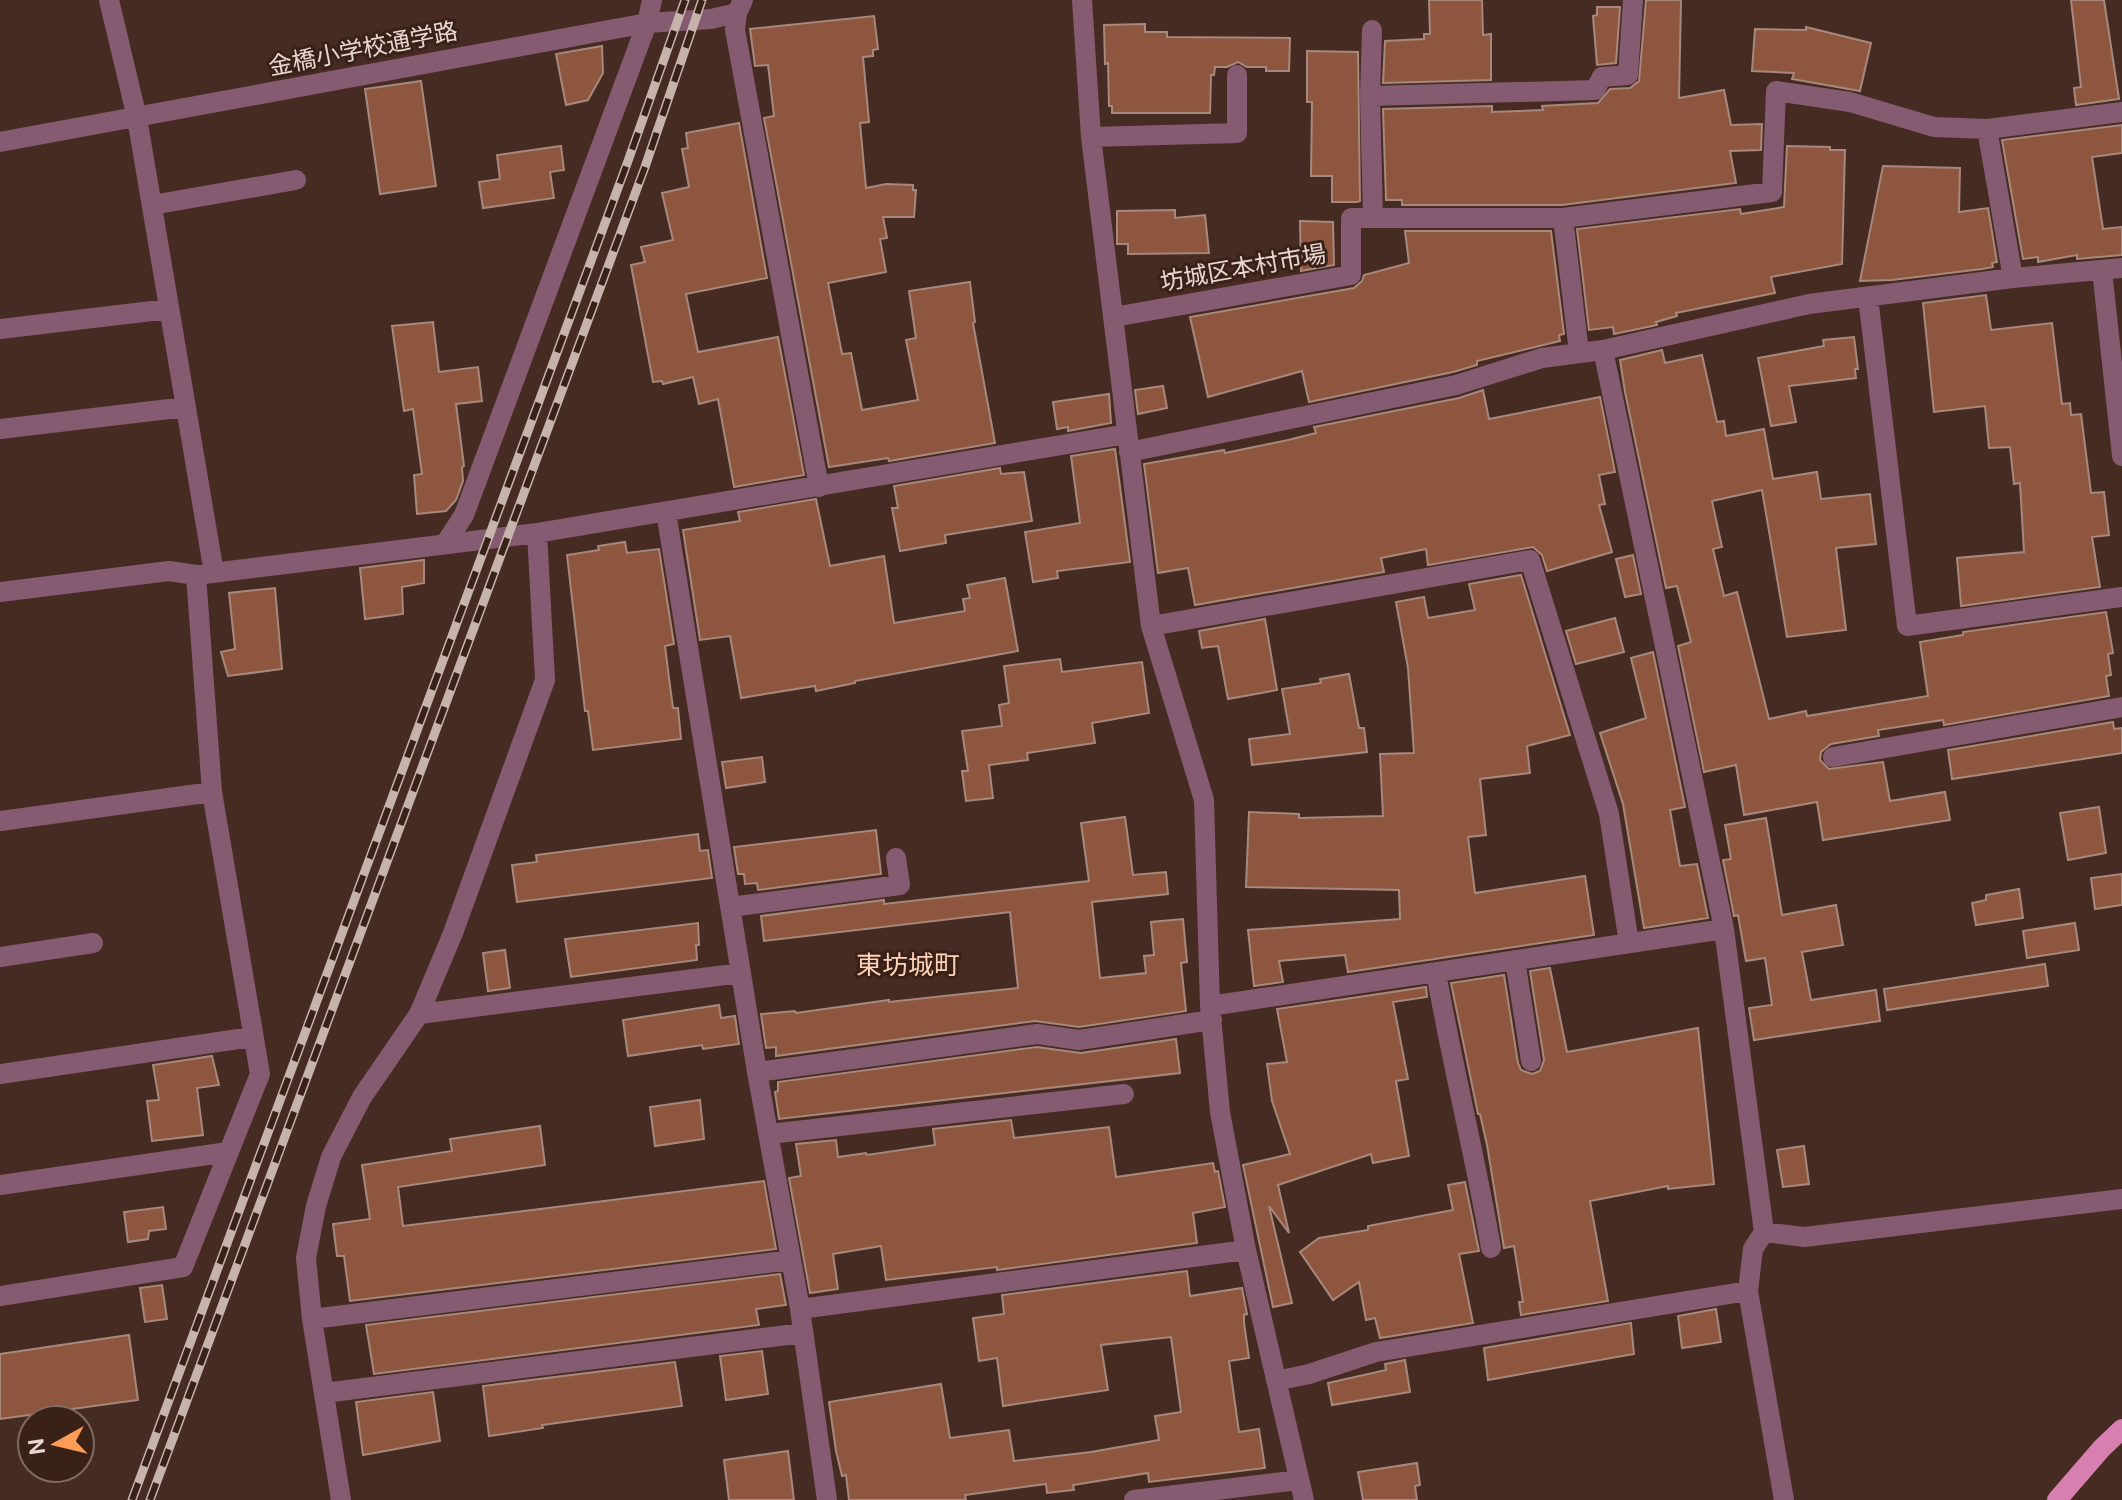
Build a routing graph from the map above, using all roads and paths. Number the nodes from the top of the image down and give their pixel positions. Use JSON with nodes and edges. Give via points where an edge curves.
{"nodes":[{"id":1,"x":109,"y":0,"type":"edge"},
{"id":2,"x":652,"y":0,"type":"edge"},
{"id":3,"x":1082,"y":0,"type":"edge"},
{"id":4,"x":1633,"y":0,"type":"edge"},
{"id":5,"x":740,"y":7,"type":"edge"},
{"id":6,"x":647,"y":23,"type":"junction"},
{"id":7,"x":1372,"y":30,"type":"dead end"},
{"id":8,"x":1237,"y":75,"type":"dead end"},
{"id":9,"x":1370,"y":96,"type":"junction"},
{"id":10,"x":2122,"y":112,"type":"edge"},
{"id":11,"x":137,"y":118,"type":"junction"},
{"id":12,"x":1987,"y":129,"type":"junction"},
{"id":13,"x":1091,"y":137,"type":"junction"},
{"id":14,"x":0,"y":142,"type":"edge"},
{"id":15,"x":296,"y":180,"type":"dead end"},
{"id":16,"x":152,"y":205,"type":"junction"},
{"id":17,"x":1373,"y":217,"type":"junction"},
{"id":18,"x":1563,"y":218,"type":"junction"},
{"id":19,"x":2112,"y":269,"type":"edge"},
{"id":20,"x":2013,"y":278,"type":"junction"},
{"id":21,"x":1868,"y":297,"type":"junction"},
{"id":22,"x":169,"y":309,"type":"junction"},
{"id":23,"x":1114,"y":317,"type":"junction"},
{"id":24,"x":0,"y":329,"type":"edge"},
{"id":25,"x":1603,"y":350,"type":"junction"},
{"id":26,"x":1579,"y":352,"type":"junction"},
{"id":27,"x":186,"y":407,"type":"junction"},
{"id":28,"x":0,"y":429,"type":"edge"},
{"id":29,"x":1128,"y":443,"type":"junction"},
{"id":30,"x":2122,"y":456,"type":"edge"},
{"id":31,"x":819,"y":487,"type":"junction"},
{"id":32,"x":666,"y":512,"type":"junction"},
{"id":33,"x":537,"y":533,"type":"junction"},
{"id":34,"x":445,"y":544,"type":"junction"},
{"id":35,"x":205,"y":574,"type":"junction"},
{"id":36,"x":0,"y":592,"type":"edge"},
{"id":37,"x":2122,"y":597,"type":"edge"},
{"id":38,"x":1151,"y":626,"type":"junction"},
{"id":39,"x":2122,"y":707,"type":"edge"},
{"id":40,"x":1833,"y":757,"type":"dead end"},
{"id":41,"x":212,"y":792,"type":"junction"},
{"id":42,"x":0,"y":821,"type":"edge"},
{"id":43,"x":896,"y":858,"type":"dead end"},
{"id":44,"x":730,"y":907,"type":"junction"},
{"id":45,"x":1724,"y":929,"type":"junction"},
{"id":46,"x":93,"y":943,"type":"dead end"},
{"id":47,"x":1629,"y":943,"type":"junction"},
{"id":48,"x":0,"y":957,"type":"edge"},
{"id":49,"x":1515,"y":960,"type":"junction"},
{"id":50,"x":1436,"y":972,"type":"junction"},
{"id":51,"x":741,"y":973,"type":"junction"},
{"id":52,"x":1211,"y":1013,"type":"junction"},
{"id":53,"x":419,"y":1014,"type":"junction"},
{"id":54,"x":252,"y":1037,"type":"junction"},
{"id":55,"x":1531,"y":1061,"type":"dead end"},
{"id":56,"x":757,"y":1072,"type":"junction"},
{"id":57,"x":0,"y":1074,"type":"edge"},
{"id":58,"x":1124,"y":1094,"type":"dead end"},
{"id":59,"x":769,"y":1134,"type":"junction"},
{"id":60,"x":228,"y":1152,"type":"junction"},
{"id":61,"x":0,"y":1185,"type":"edge"},
{"id":62,"x":2122,"y":1199,"type":"edge"},
{"id":63,"x":1764,"y":1232,"type":"junction"},
{"id":64,"x":1491,"y":1248,"type":"dead end"},
{"id":65,"x":1246,"y":1250,"type":"junction"},
{"id":66,"x":791,"y":1260,"type":"junction"},
{"id":67,"x":1748,"y":1291,"type":"junction"},
{"id":68,"x":0,"y":1296,"type":"edge"},
{"id":69,"x":800,"y":1309,"type":"junction"},
{"id":70,"x":312,"y":1319,"type":"junction"},
{"id":71,"x":803,"y":1333,"type":"junction"},
{"id":72,"x":1276,"y":1381,"type":"junction"},
{"id":73,"x":324,"y":1393,"type":"junction"},
{"id":74,"x":2122,"y":1429,"type":"edge"},
{"id":75,"x":1302,"y":1490,"type":"edge"},
{"id":76,"x":341,"y":1500,"type":"edge"},
{"id":77,"x":827,"y":1500,"type":"edge"},
{"id":78,"x":1134,"y":1500,"type":"edge"},
{"id":79,"x":1784,"y":1500,"type":"edge"},
{"id":80,"x":2057,"y":1500,"type":"edge"}],
"edges":[{"from":1,"to":11,"type":"street"},
{"from":2,"to":6,"type":"street"},
{"from":3,"to":13,"type":"street"},
{"from":4,"to":9,"type":"street","via":[[1628,75],[1602,77],[1595,90]]},
{"from":5,"to":6,"type":"street","name":"金橋小学校通学路","via":[[711,19]]},
{"from":5,"to":31,"type":"street","via":[[735,30]]},
{"from":6,"to":11,"type":"street","name":"金橋小学校通学路"},
{"from":6,"to":34,"type":"street","via":[[464,515]]},
{"from":7,"to":9,"type":"street"},
{"from":8,"to":13,"type":"street","via":[[1237,133]]},
{"from":9,"to":17,"type":"street"},
{"from":10,"to":12,"type":"street"},
{"from":11,"to":14,"type":"street","name":"金橋小学校通学路"},
{"from":11,"to":16,"type":"street"},
{"from":12,"to":18,"type":"street","via":[[1934,127],[1850,102],[1776,91],[1772,192]]},
{"from":12,"to":20,"type":"street"},
{"from":13,"to":23,"type":"street"},
{"from":15,"to":16,"type":"street"},
{"from":16,"to":22,"type":"street"},
{"from":17,"to":18,"type":"street"},
{"from":17,"to":23,"type":"street","name":"坊城区本村市場","via":[[1351,218],[1351,275]]},
{"from":18,"to":26,"type":"street"},
{"from":19,"to":20,"type":"street"},
{"from":19,"to":30,"type":"street"},
{"from":20,"to":21,"type":"street"},
{"from":21,"to":25,"type":"street","via":[[1809,304]]},
{"from":21,"to":37,"type":"street","via":[[1907,626]]},
{"from":22,"to":24,"type":"street"},
{"from":22,"to":27,"type":"street"},
{"from":23,"to":29,"type":"street"},
{"from":25,"to":26,"type":"street"},
{"from":25,"to":45,"type":"street"},
{"from":26,"to":29,"type":"street","via":[[1456,385]]},
{"from":27,"to":28,"type":"street"},
{"from":27,"to":35,"type":"street"},
{"from":29,"to":31,"type":"street"},
{"from":29,"to":38,"type":"street"},
{"from":31,"to":32,"type":"street"},
{"from":32,"to":33,"type":"street"},
{"from":32,"to":44,"type":"street"},
{"from":33,"to":34,"type":"street"},
{"from":33,"to":53,"type":"street","via":[[545,680]]},
{"from":34,"to":35,"type":"street"},
{"from":35,"to":36,"type":"street","via":[[169,571]]},
{"from":35,"to":41,"type":"street"},
{"from":38,"to":47,"type":"street","via":[[1530,560],[1609,814]]},
{"from":38,"to":52,"type":"street","via":[[1204,800]]},
{"from":39,"to":40,"type":"street"},
{"from":41,"to":42,"type":"street"},
{"from":41,"to":54,"type":"street"},
{"from":43,"to":44,"type":"street","via":[[900,885]]},
{"from":44,"to":51,"type":"street"},
{"from":45,"to":47,"type":"street"},
{"from":45,"to":63,"type":"street"},
{"from":46,"to":48,"type":"street"},
{"from":47,"to":49,"type":"street"},
{"from":49,"to":50,"type":"street"},
{"from":49,"to":55,"type":"street"},
{"from":50,"to":52,"type":"street"},
{"from":50,"to":64,"type":"street"},
{"from":51,"to":53,"type":"street"},
{"from":51,"to":56,"type":"street"},
{"from":52,"to":56,"type":"street","via":[[1079,1040],[1037,1034]]},
{"from":52,"to":65,"type":"street","via":[[1220,1112]]},
{"from":53,"to":70,"type":"street","via":[[362,1097],[331,1157],[306,1258]]},
{"from":54,"to":57,"type":"street"},
{"from":54,"to":60,"type":"street","via":[[260,1074]]},
{"from":56,"to":59,"type":"street"},
{"from":58,"to":59,"type":"street"},
{"from":59,"to":66,"type":"street"},
{"from":60,"to":61,"type":"street"},
{"from":60,"to":68,"type":"street","via":[[183,1267]]},
{"from":62,"to":63,"type":"street","via":[[1804,1237]]},
{"from":63,"to":67,"type":"street","via":[[1753,1249]]},
{"from":65,"to":69,"type":"street"},
{"from":65,"to":72,"type":"street"},
{"from":66,"to":69,"type":"street"},
{"from":66,"to":70,"type":"street"},
{"from":67,"to":72,"type":"street","via":[[1376,1352]]},
{"from":67,"to":79,"type":"street"},
{"from":69,"to":71,"type":"street"},
{"from":70,"to":73,"type":"street"},
{"from":71,"to":73,"type":"street"},
{"from":71,"to":77,"type":"street"},
{"from":72,"to":75,"type":"street"},
{"from":73,"to":76,"type":"street"},
{"from":74,"to":80,"type":"main road"},
{"from":75,"to":78,"type":"street"}]}
